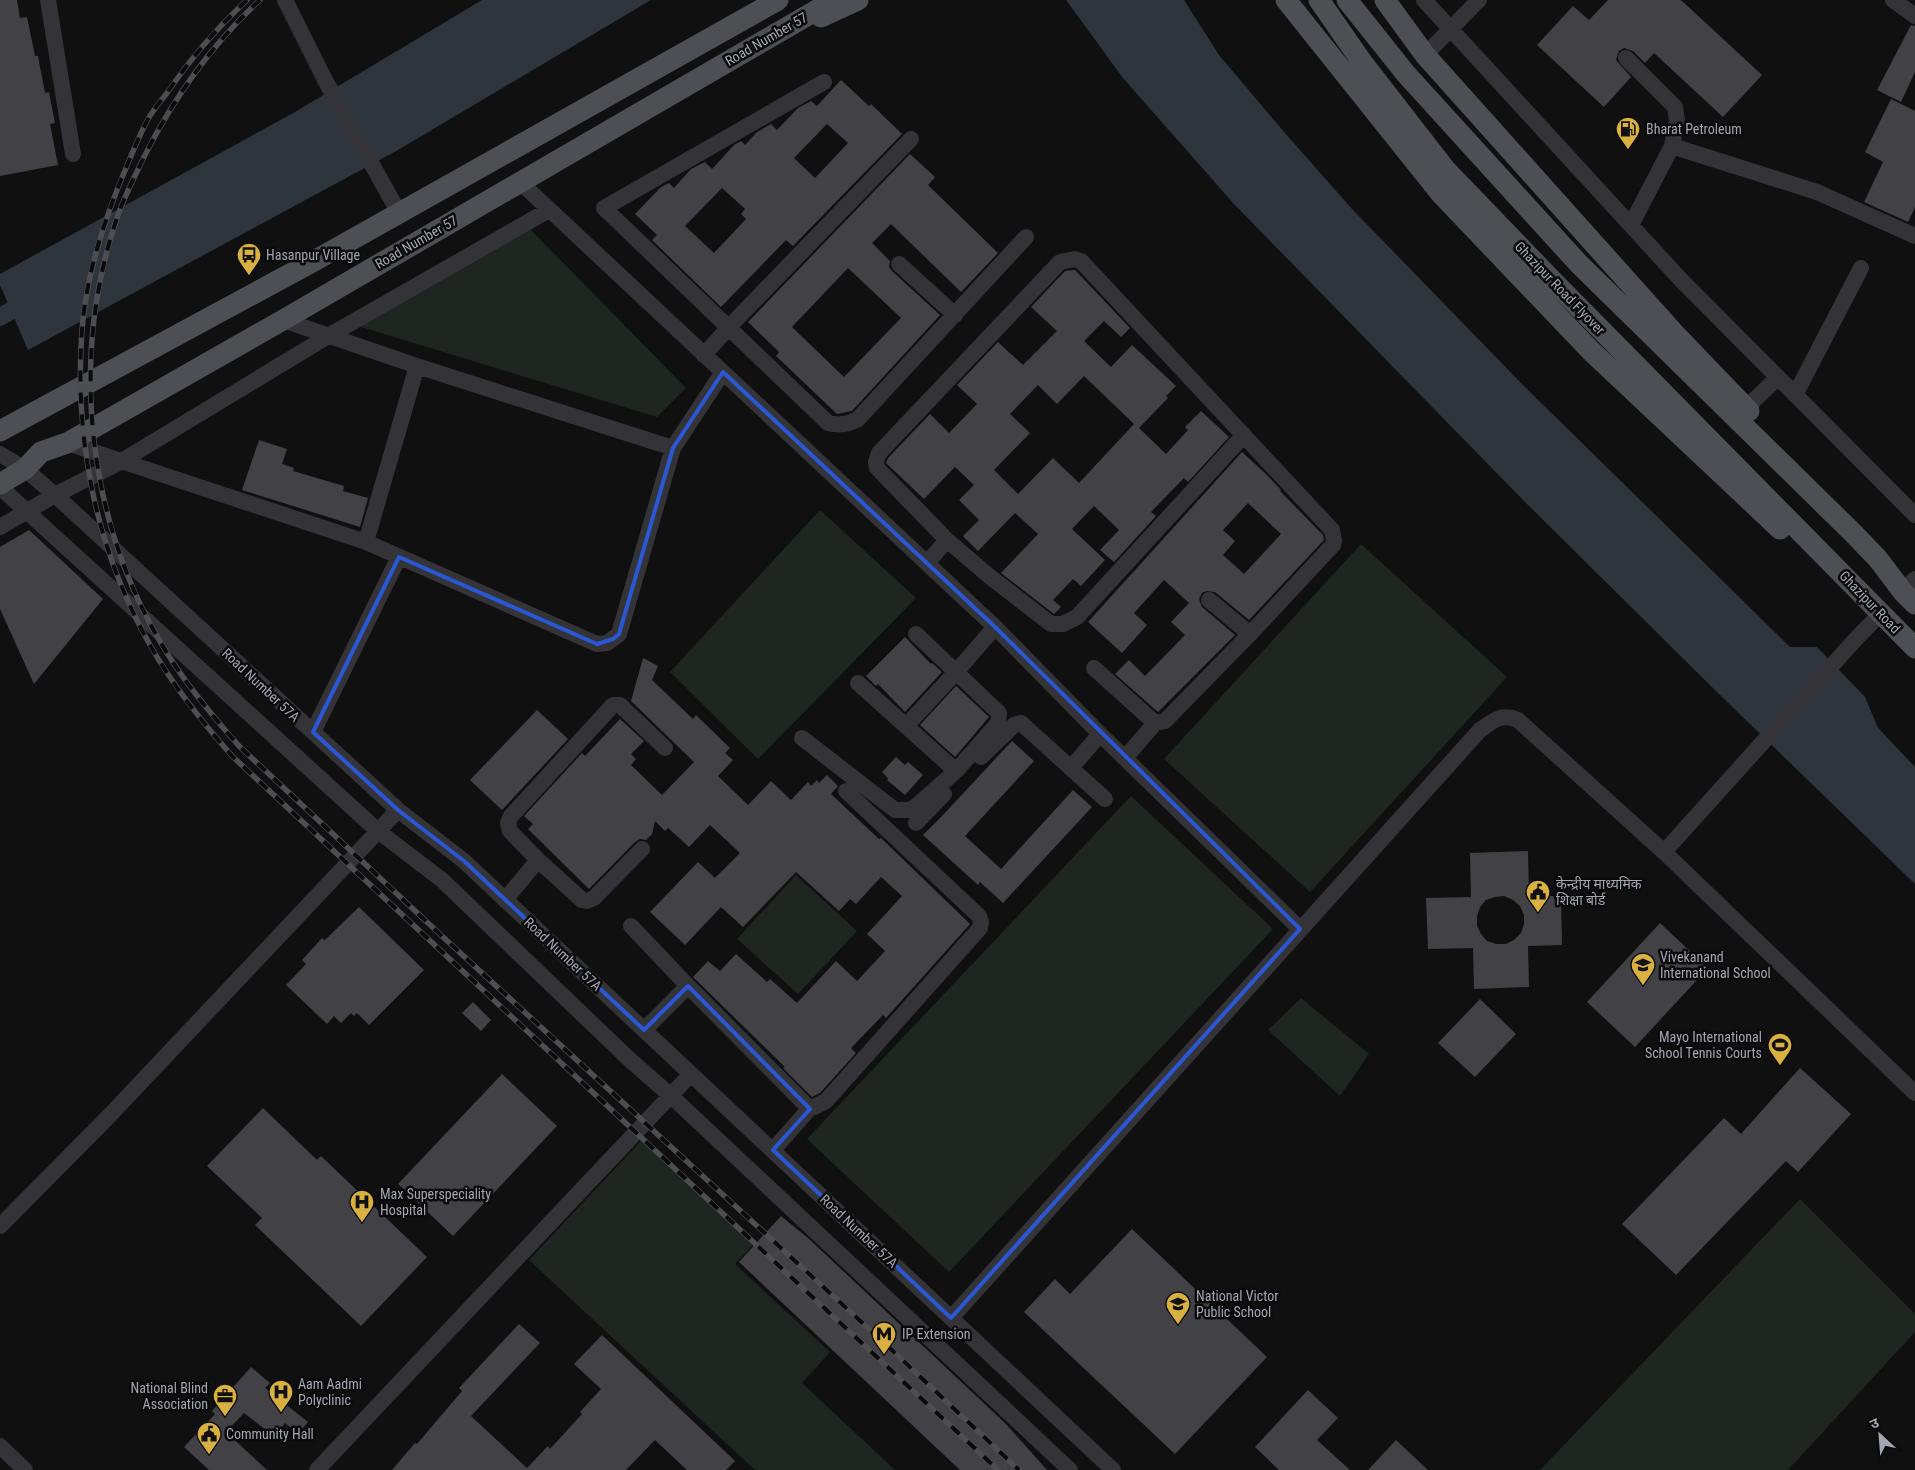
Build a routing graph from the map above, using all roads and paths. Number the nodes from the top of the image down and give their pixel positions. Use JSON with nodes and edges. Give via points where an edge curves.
{"nodes":[{"id":1,"x":48,"y":0,"type":"edge"},
{"id":2,"x":285,"y":0,"type":"edge"},
{"id":3,"x":765,"y":0,"type":"edge"},
{"id":4,"x":778,"y":0,"type":"edge"},
{"id":5,"x":834,"y":0,"type":"edge"},
{"id":6,"x":858,"y":0,"type":"edge"},
{"id":7,"x":1286,"y":0,"type":"edge"},
{"id":8,"x":1318,"y":0,"type":"edge"},
{"id":9,"x":1347,"y":0,"type":"edge"},
{"id":10,"x":1384,"y":0,"type":"edge"},
{"id":11,"x":1424,"y":0,"type":"edge"},
{"id":12,"x":1478,"y":0,"type":"edge"},
{"id":13,"x":1893,"y":0,"type":"edge"},
{"id":14,"x":1915,"y":16,"type":"edge"},
{"id":15,"x":1452,"y":29,"type":"junction"},
{"id":16,"x":722,"y":31,"type":"junction"},
{"id":17,"x":1425,"y":54,"type":"junction"},
{"id":18,"x":737,"y":56,"type":"junction"},
{"id":19,"x":1626,"y":58,"type":"dead end"},
{"id":20,"x":824,"y":82,"type":"dead end"},
{"id":21,"x":911,"y":139,"type":"dead end"},
{"id":22,"x":1672,"y":146,"type":"junction"},
{"id":23,"x":73,"y":154,"type":"dead end"},
{"id":24,"x":520,"y":182,"type":"junction"},
{"id":25,"x":550,"y":210,"type":"junction"},
{"id":26,"x":399,"y":214,"type":"junction"},
{"id":27,"x":1631,"y":225,"type":"junction"},
{"id":28,"x":1915,"y":236,"type":"edge"},
{"id":29,"x":1026,"y":237,"type":"dead end"},
{"id":30,"x":899,"y":264,"type":"dead end"},
{"id":31,"x":1861,"y":268,"type":"dead end"},
{"id":32,"x":955,"y":315,"type":"junction"},
{"id":33,"x":283,"y":320,"type":"junction"},
{"id":34,"x":728,"y":328,"type":"junction"},
{"id":35,"x":330,"y":335,"type":"junction"},
{"id":36,"x":704,"y":355,"type":"junction"},
{"id":37,"x":417,"y":366,"type":"junction"},
{"id":38,"x":722,"y":372,"type":"junction"},
{"id":39,"x":1778,"y":377,"type":"junction"},
{"id":40,"x":1795,"y":395,"type":"junction"},
{"id":41,"x":1746,"y":408,"type":"junction"},
{"id":42,"x":0,"y":431,"type":"edge"},
{"id":43,"x":1244,"y":434,"type":"junction"},
{"id":44,"x":66,"y":443,"type":"junction"},
{"id":45,"x":673,"y":448,"type":"junction"},
{"id":46,"x":0,"y":454,"type":"edge"},
{"id":47,"x":120,"y":462,"type":"junction"},
{"id":48,"x":25,"y":469,"type":"junction"},
{"id":49,"x":0,"y":485,"type":"edge"},
{"id":50,"x":55,"y":495,"type":"junction"},
{"id":51,"x":28,"y":512,"type":"junction"},
{"id":52,"x":1915,"y":515,"type":"edge"},
{"id":53,"x":0,"y":527,"type":"edge"},
{"id":54,"x":1854,"y":534,"type":"junction"},
{"id":55,"x":947,"y":540,"type":"junction"},
{"id":56,"x":366,"y":542,"type":"junction"},
{"id":57,"x":1825,"y":556,"type":"junction"},
{"id":58,"x":399,"y":557,"type":"junction"},
{"id":59,"x":927,"y":563,"type":"junction"},
{"id":60,"x":1911,"y":592,"type":"edge"},
{"id":61,"x":1209,"y":600,"type":"dead end"},
{"id":62,"x":1880,"y":614,"type":"junction"},
{"id":63,"x":995,"y":627,"type":"junction"},
{"id":64,"x":916,"y":634,"type":"dead end"},
{"id":65,"x":1250,"y":634,"type":"junction"},
{"id":66,"x":1915,"y":648,"type":"edge"},
{"id":67,"x":1094,"y":668,"type":"dead end"},
{"id":68,"x":956,"y":672,"type":"junction"},
{"id":69,"x":858,"y":683,"type":"dead end"},
{"id":70,"x":1154,"y":722,"type":"junction"},
{"id":71,"x":906,"y":726,"type":"junction"},
{"id":72,"x":312,"y":732,"type":"junction"},
{"id":73,"x":1100,"y":734,"type":"junction"},
{"id":74,"x":802,"y":738,"type":"dead end"},
{"id":75,"x":665,"y":748,"type":"dead end"},
{"id":76,"x":1125,"y":758,"type":"junction"},
{"id":77,"x":1071,"y":768,"type":"junction"},
{"id":78,"x":956,"y":771,"type":"junction"},
{"id":79,"x":846,"y":791,"type":"dead end"},
{"id":80,"x":1106,"y":799,"type":"dead end"},
{"id":81,"x":398,"y":810,"type":"junction"},
{"id":82,"x":916,"y":823,"type":"dead end"},
{"id":83,"x":378,"y":831,"type":"junction"},
{"id":84,"x":642,"y":849,"type":"dead end"},
{"id":85,"x":1664,"y":852,"type":"junction"},
{"id":86,"x":538,"y":860,"type":"junction"},
{"id":87,"x":505,"y":900,"type":"junction"},
{"id":88,"x":631,"y":926,"type":"dead end"},
{"id":89,"x":1300,"y":929,"type":"junction"},
{"id":90,"x":688,"y":986,"type":"junction"},
{"id":91,"x":644,"y":1030,"type":"junction"},
{"id":92,"x":691,"y":1074,"type":"junction"},
{"id":93,"x":1915,"y":1092,"type":"edge"},
{"id":94,"x":670,"y":1095,"type":"junction"},
{"id":95,"x":811,"y":1107,"type":"junction"},
{"id":96,"x":773,"y":1150,"type":"junction"},
{"id":97,"x":0,"y":1226,"type":"edge"},
{"id":98,"x":951,"y":1318,"type":"junction"},
{"id":99,"x":0,"y":1446,"type":"edge"},
{"id":100,"x":25,"y":1470,"type":"edge"},
{"id":101,"x":317,"y":1470,"type":"edge"},
{"id":102,"x":1070,"y":1470,"type":"edge"},
{"id":103,"x":1113,"y":1470,"type":"edge"}],
"edges":[{"from":1,"to":23,"type":"street"},
{"from":2,"to":26,"type":"street"},
{"from":3,"to":16,"type":"main road"},
{"from":4,"to":16,"type":"main road","name":"Road Number 57"},
{"from":5,"to":18,"type":"main road","name":"Road Number 57"},
{"from":6,"to":18,"type":"main road"},
{"from":7,"to":57,"type":"main road","via":[[1440,194],[1591,351],[1790,539]]},
{"from":8,"to":57,"type":"main road","name":"Ghazipur Road Flyover","via":[[1445,169]]},
{"from":9,"to":54,"type":"main road","via":[[1406,74],[1579,264]]},
{"from":10,"to":17,"type":"main road"},
{"from":11,"to":15,"type":"street"},
{"from":12,"to":15,"type":"street"},
{"from":13,"to":14,"type":"street"},
{"from":15,"to":17,"type":"street"},
{"from":15,"to":27,"type":"street"},
{"from":16,"to":26,"type":"main road","name":"Road Number 57"},
{"from":17,"to":41,"type":"main road","via":[[1668,326]]},
{"from":18,"to":24,"type":"main road","name":"Road Number 57"},
{"from":19,"to":22,"type":"street","via":[[1675,107],[1677,120]]},
{"from":20,"to":34,"type":"street","via":[[604,208]]},
{"from":21,"to":34,"type":"street"},
{"from":22,"to":27,"type":"street"},
{"from":22,"to":28,"type":"street","via":[[1817,192]]},
{"from":24,"to":25,"type":"street"},
{"from":24,"to":33,"type":"main road","name":"Road Number 57"},
{"from":25,"to":35,"type":"street"},
{"from":25,"to":36,"type":"street"},
{"from":26,"to":42,"type":"main road","name":"Road Number 57"},
{"from":27,"to":39,"type":"street"},
{"from":29,"to":32,"type":"street"},
{"from":30,"to":32,"type":"street"},
{"from":31,"to":40,"type":"street"},
{"from":32,"to":34,"type":"street","via":[[858,419],[838,425],[828,423]]},
{"from":33,"to":35,"type":"street"},
{"from":33,"to":44,"type":"main road","name":"Road Number 57"},
{"from":34,"to":36,"type":"street"},
{"from":35,"to":37,"type":"street"},
{"from":35,"to":47,"type":"street"},
{"from":36,"to":38,"type":"street"},
{"from":37,"to":45,"type":"street"},
{"from":37,"to":56,"type":"street"},
{"from":38,"to":45,"type":"street"},
{"from":38,"to":59,"type":"street"},
{"from":39,"to":40,"type":"street"},
{"from":39,"to":41,"type":"street"},
{"from":40,"to":52,"type":"street"},
{"from":41,"to":54,"type":"main road","via":[[1827,495]]},
{"from":43,"to":55,"type":"street","via":[[1077,617],[1063,624],[1051,624]]},
{"from":43,"to":55,"type":"street","via":[[1081,261],[1060,262],[877,457],[877,468]]},
{"from":43,"to":65,"type":"street","via":[[1332,530],[1334,541]]},
{"from":44,"to":47,"type":"street"},
{"from":44,"to":48,"type":"main road","name":"Road Number 57","via":[[41,452]]},
{"from":45,"to":58,"type":"street","via":[[619,634],[607,643],[597,644]]},
{"from":46,"to":48,"type":"street","name":"Road Number 57A"},
{"from":47,"to":50,"type":"street"},
{"from":47,"to":56,"type":"street"},
{"from":48,"to":49,"type":"main road","name":"Road Number 57"},
{"from":48,"to":50,"type":"street","name":"Road Number 57A"},
{"from":49,"to":51,"type":"street","name":"Road Number 57A"},
{"from":50,"to":51,"type":"street"},
{"from":50,"to":72,"type":"street","name":"Road Number 57A"},
{"from":51,"to":53,"type":"street"},
{"from":51,"to":83,"type":"street","name":"Road Number 57A"},
{"from":54,"to":60,"type":"main road"},
{"from":55,"to":59,"type":"street"},
{"from":56,"to":58,"type":"street"},
{"from":57,"to":62,"type":"main road","name":"Ghazipur Road"},
{"from":58,"to":72,"type":"street"},
{"from":59,"to":63,"type":"street"},
{"from":61,"to":65,"type":"street"},
{"from":62,"to":66,"type":"main road","name":"Ghazipur Road"},
{"from":62,"to":85,"type":"street"},
{"from":63,"to":68,"type":"street"},
{"from":63,"to":73,"type":"street"},
{"from":64,"to":68,"type":"street"},
{"from":65,"to":70,"type":"street","via":[[1168,718]]},
{"from":67,"to":70,"type":"street"},
{"from":68,"to":71,"type":"street"},
{"from":68,"to":78,"type":"street","via":[[1000,717]]},
{"from":69,"to":71,"type":"street"},
{"from":70,"to":76,"type":"street"},
{"from":71,"to":78,"type":"street"},
{"from":72,"to":81,"type":"street","name":"Road Number 57A"},
{"from":73,"to":76,"type":"street"},
{"from":73,"to":77,"type":"street"},
{"from":74,"to":78,"type":"street","via":[[895,810],[915,807]]},
{"from":75,"to":86,"type":"street","via":[[620,705],[608,708],[511,816],[508,823],[510,831]]},
{"from":76,"to":89,"type":"street"},
{"from":77,"to":80,"type":"street"},
{"from":77,"to":82,"type":"street","via":[[1023,724],[1017,723]]},
{"from":79,"to":95,"type":"street","via":[[981,922],[980,928],[826,1101]]},
{"from":81,"to":83,"type":"street"},
{"from":81,"to":87,"type":"street","name":"Road Number 57A","via":[[464,861]]},
{"from":83,"to":94,"type":"street","name":"Road Number 57A","via":[[442,880]]},
{"from":83,"to":97,"type":"street","via":[[111,1114]]},
{"from":84,"to":86,"type":"street","via":[[594,898],[587,901]]},
{"from":85,"to":89,"type":"street","via":[[1518,720],[1508,716],[1496,719],[1480,730]]},
{"from":85,"to":93,"type":"street"},
{"from":86,"to":87,"type":"street"},
{"from":87,"to":91,"type":"street","name":"Road Number 57A"},
{"from":88,"to":90,"type":"street"},
{"from":89,"to":98,"type":"street"},
{"from":90,"to":91,"type":"street"},
{"from":90,"to":95,"type":"street"},
{"from":91,"to":92,"type":"street","name":"Road Number 57A"},
{"from":92,"to":94,"type":"street"},
{"from":92,"to":96,"type":"street","name":"Road Number 57A"},
{"from":94,"to":101,"type":"street"},
{"from":94,"to":102,"type":"street","name":"Road Number 57A"},
{"from":95,"to":96,"type":"street"},
{"from":96,"to":98,"type":"street","name":"Road Number 57A"},
{"from":98,"to":103,"type":"street","name":"Road Number 57A"},
{"from":99,"to":100,"type":"street"}]}
